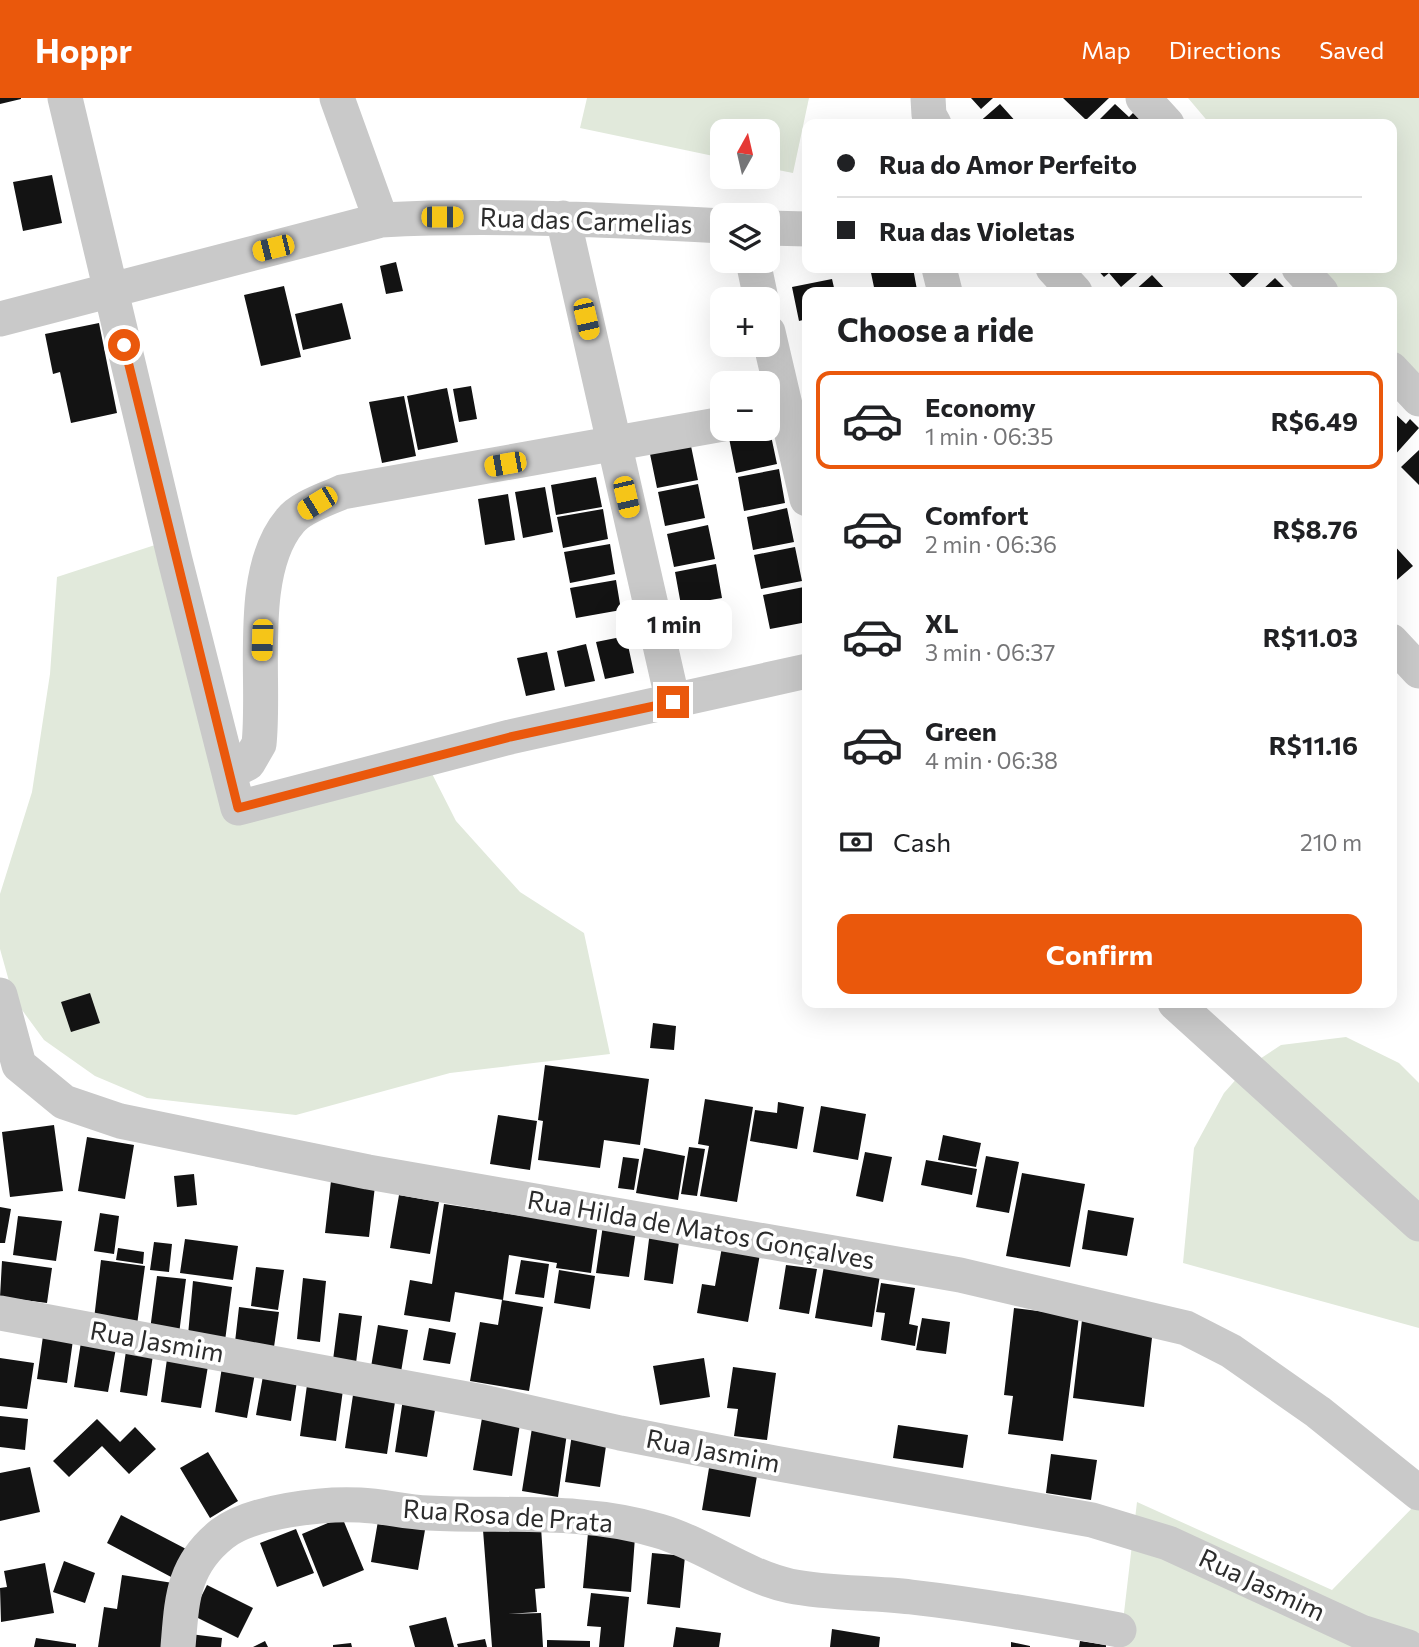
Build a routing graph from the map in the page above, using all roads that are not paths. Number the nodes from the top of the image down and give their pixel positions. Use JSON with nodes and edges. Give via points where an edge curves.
{"nodes":[{"id":1,"x":65,"y":98,"type":"edge"},
{"id":2,"x":337,"y":98,"type":"edge"},
{"id":3,"x":928,"y":98,"type":"edge"},
{"id":4,"x":1143,"y":98,"type":"edge"},
{"id":5,"x":931,"y":119,"type":"edge"},
{"id":6,"x":1162,"y":119,"type":"edge"},
{"id":7,"x":563,"y":218,"type":"junction"},
{"id":8,"x":381,"y":220,"type":"junction"},
{"id":9,"x":710,"y":225,"type":"edge"},
{"id":10,"x":780,"y":228,"type":"edge"},
{"id":11,"x":802,"y":229,"type":"edge"},
{"id":12,"x":1058,"y":273,"type":"edge"},
{"id":13,"x":1304,"y":273,"type":"edge"},
{"id":14,"x":1070,"y":287,"type":"edge"},
{"id":15,"x":1316,"y":287,"type":"edge"},
{"id":16,"x":111,"y":291,"type":"junction"},
{"id":17,"x":0,"y":318,"type":"edge"},
{"id":18,"x":1397,"y":375,"type":"edge"},
{"id":19,"x":1419,"y":399,"type":"edge"},
{"id":20,"x":780,"y":422,"type":"edge"},
{"id":21,"x":710,"y":427,"type":"edge"},
{"id":22,"x":615,"y":446,"type":"junction"},
{"id":23,"x":802,"y":485,"type":"edge"},
{"id":24,"x":1397,"y":647,"type":"edge"},
{"id":25,"x":1419,"y":671,"type":"edge"},
{"id":26,"x":802,"y":672,"type":"edge"},
{"id":27,"x":673,"y":702,"type":"junction"},
{"id":28,"x":230,"y":772,"type":"junction"},
{"id":29,"x":0,"y":995,"type":"edge"},
{"id":30,"x":1181,"y":1008,"type":"edge"},
{"id":31,"x":1419,"y":1224,"type":"edge"},
{"id":32,"x":0,"y":1312,"type":"edge"},
{"id":33,"x":1419,"y":1493,"type":"edge"},
{"id":34,"x":1119,"y":1630,"type":"dead end"},
{"id":35,"x":178,"y":1647,"type":"edge"},
{"id":36,"x":1408,"y":1647,"type":"edge"}],
"edges":[{"from":1,"to":16,"type":"street"},
{"from":2,"to":8,"type":"street"},
{"from":3,"to":5,"type":"street"},
{"from":4,"to":6,"type":"street"},
{"from":7,"to":8,"type":"street","name":"Rua das Carmelias"},
{"from":7,"to":9,"type":"street","name":"Rua das Carmelias"},
{"from":7,"to":22,"type":"street"},
{"from":8,"to":16,"type":"street","name":"Rua das Carmelias"},
{"from":10,"to":11,"type":"street"},
{"from":12,"to":14,"type":"street"},
{"from":13,"to":15,"type":"street"},
{"from":16,"to":17,"type":"street","name":"Rua das Carmelias"},
{"from":16,"to":28,"type":"street"},
{"from":18,"to":19,"type":"street"},
{"from":20,"to":23,"type":"street"},
{"from":21,"to":22,"type":"street"},
{"from":22,"to":27,"type":"street"},
{"from":22,"to":28,"type":"street","via":[[342,492],[291,519],[273,551],[267,578],[259,744],[248,763]]},
{"from":24,"to":25,"type":"street"},
{"from":26,"to":27,"type":"street"},
{"from":27,"to":28,"type":"street","via":[[510,737],[238,808]]},
{"from":29,"to":33,"type":"street","name":"Rua Hilda de Matos Gonçalves","via":[[19,1065],[64,1102],[120,1121],[355,1170],[960,1275],[1186,1328],[1231,1350]]},
{"from":30,"to":31,"type":"street"},
{"from":32,"to":36,"type":"street","name":"Rua Jasmim","via":[[483,1402],[774,1463],[1092,1520],[1168,1543],[1361,1632]]},
{"from":34,"to":35,"type":"street","name":"Rua Rosa de Prata","via":[[993,1607],[907,1596],[828,1593],[786,1585],[686,1539],[599,1519],[426,1513],[359,1504],[314,1506],[224,1532],[197,1558],[187,1578]]}]}
